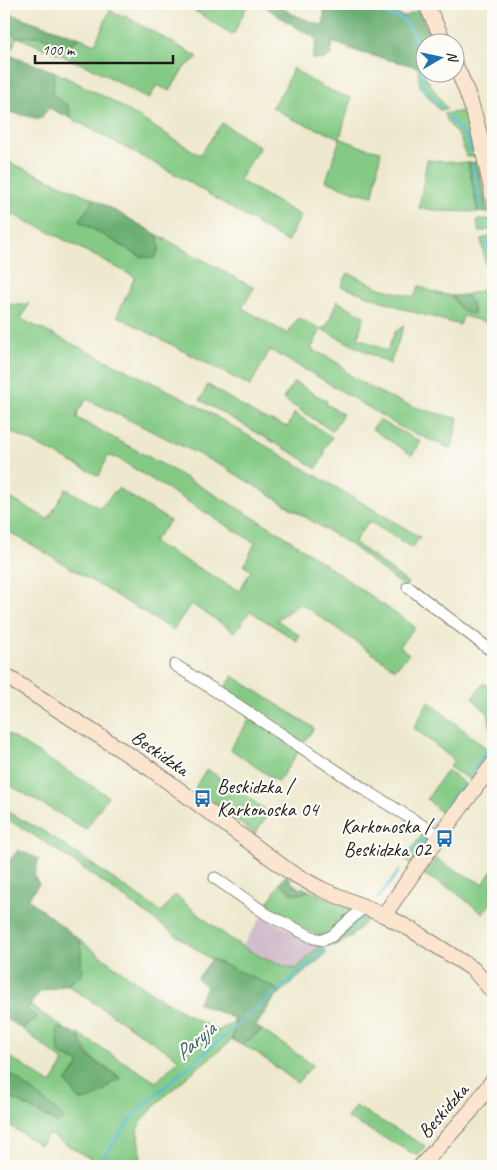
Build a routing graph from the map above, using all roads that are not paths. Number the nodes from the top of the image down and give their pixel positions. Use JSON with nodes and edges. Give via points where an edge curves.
{"nodes":[{"id":1,"x":426,"y":4,"type":"edge"},
{"id":2,"x":439,"y":32,"type":"edge"},
{"id":3,"x":464,"y":82,"type":"edge"},
{"id":4,"x":493,"y":197,"type":"edge"},
{"id":5,"x":408,"y":587,"type":"dead end"},
{"id":6,"x":493,"y":652,"type":"edge"},
{"id":7,"x":175,"y":665,"type":"dead end"},
{"id":8,"x":4,"y":675,"type":"edge"},
{"id":9,"x":492,"y":768,"type":"edge"},
{"id":10,"x":439,"y":836,"type":"junction"},
{"id":11,"x":215,"y":878,"type":"dead end"},
{"id":12,"x":364,"y":907,"type":"junction"},
{"id":13,"x":384,"y":915,"type":"junction"},
{"id":14,"x":493,"y":992,"type":"edge"},
{"id":15,"x":493,"y":1080,"type":"edge"},
{"id":16,"x":421,"y":1166,"type":"edge"}],
"edges":[{"from":1,"to":2,"type":"street"},
{"from":3,"to":4,"type":"street"},
{"from":5,"to":6,"type":"street"},
{"from":7,"to":10,"type":"street"},
{"from":8,"to":12,"type":"street","name":"Beskidzka","via":[[151,770],[290,872]]},
{"from":9,"to":10,"type":"street"},
{"from":10,"to":13,"type":"street"},
{"from":11,"to":12,"type":"street","via":[[268,915],[323,940],[332,936]]},
{"from":12,"to":13,"type":"street","name":"Beskidzka"},
{"from":13,"to":14,"type":"street","name":"Beskidzka","via":[[473,969]]},
{"from":15,"to":16,"type":"street","name":"Beskidzka","via":[[470,1112]]}]}
